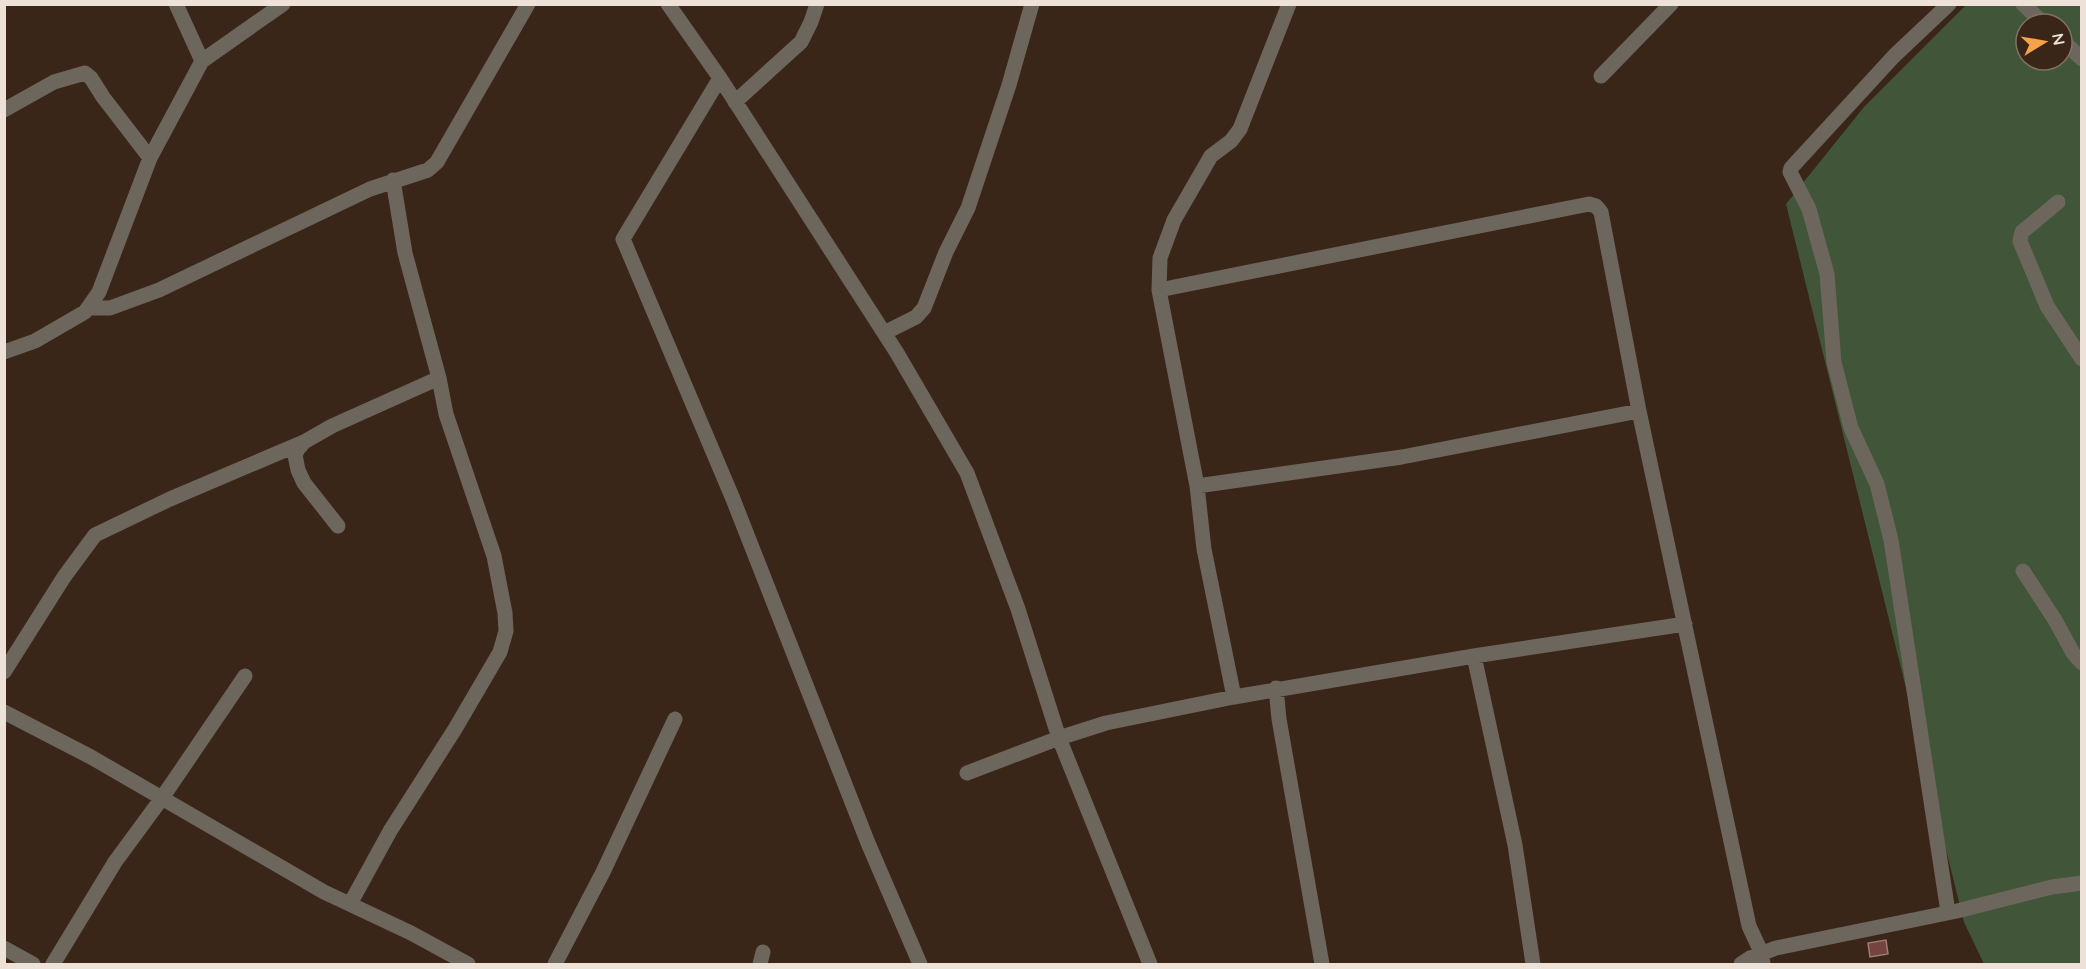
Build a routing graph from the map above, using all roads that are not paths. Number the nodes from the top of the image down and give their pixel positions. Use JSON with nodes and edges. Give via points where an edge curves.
{"nodes":[{"id":1,"x":176,"y":4,"type":"edge"},
{"id":2,"x":283,"y":4,"type":"edge"},
{"id":3,"x":528,"y":4,"type":"edge"},
{"id":4,"x":668,"y":4,"type":"edge"},
{"id":5,"x":817,"y":4,"type":"edge"},
{"id":6,"x":1032,"y":4,"type":"edge"},
{"id":7,"x":1289,"y":4,"type":"edge"},
{"id":8,"x":1671,"y":4,"type":"edge"},
{"id":9,"x":1949,"y":4,"type":"edge"},
{"id":10,"x":202,"y":61,"type":"junction"},
{"id":11,"x":1601,"y":76,"type":"dead end"},
{"id":12,"x":720,"y":78,"type":"junction"},
{"id":13,"x":735,"y":102,"type":"junction"},
{"id":14,"x":4,"y":110,"type":"edge"},
{"id":15,"x":150,"y":158,"type":"junction"},
{"id":16,"x":393,"y":180,"type":"junction"},
{"id":17,"x":2058,"y":202,"type":"dead end"},
{"id":18,"x":1159,"y":290,"type":"junction"},
{"id":19,"x":88,"y":308,"type":"junction"},
{"id":20,"x":884,"y":333,"type":"junction"},
{"id":21,"x":4,"y":352,"type":"edge"},
{"id":22,"x":2082,"y":359,"type":"edge"},
{"id":23,"x":439,"y":378,"type":"junction"},
{"id":24,"x":1639,"y":411,"type":"junction"},
{"id":25,"x":304,"y":442,"type":"junction"},
{"id":26,"x":1197,"y":486,"type":"junction"},
{"id":27,"x":338,"y":525,"type":"dead end"},
{"id":28,"x":2023,"y":571,"type":"dead end"},
{"id":29,"x":1685,"y":624,"type":"junction"},
{"id":30,"x":1474,"y":656,"type":"junction"},
{"id":31,"x":2082,"y":663,"type":"edge"},
{"id":32,"x":4,"y":672,"type":"edge"},
{"id":33,"x":245,"y":676,"type":"dead end"},
{"id":34,"x":1276,"y":688,"type":"junction"},
{"id":35,"x":1234,"y":697,"type":"junction"},
{"id":36,"x":4,"y":712,"type":"edge"},
{"id":37,"x":675,"y":719,"type":"dead end"},
{"id":38,"x":1059,"y":738,"type":"junction"},
{"id":39,"x":967,"y":773,"type":"dead end"},
{"id":40,"x":162,"y":798,"type":"junction"},
{"id":41,"x":2082,"y":883,"type":"edge"},
{"id":42,"x":350,"y":904,"type":"junction"},
{"id":43,"x":1948,"y":912,"type":"junction"},
{"id":44,"x":4,"y":948,"type":"edge"},
{"id":45,"x":1762,"y":959,"type":"edge"},
{"id":46,"x":33,"y":964,"type":"edge"},
{"id":47,"x":53,"y":964,"type":"edge"},
{"id":48,"x":468,"y":964,"type":"edge"},
{"id":49,"x":555,"y":964,"type":"edge"},
{"id":50,"x":920,"y":964,"type":"edge"},
{"id":51,"x":1150,"y":964,"type":"edge"},
{"id":52,"x":1322,"y":964,"type":"edge"},
{"id":53,"x":1533,"y":964,"type":"edge"},
{"id":54,"x":1740,"y":964,"type":"edge"}],
"edges":[{"from":1,"to":10,"type":"street"},
{"from":2,"to":10,"type":"street"},
{"from":3,"to":16,"type":"street","via":[[437,162],[428,170]]},
{"from":4,"to":12,"type":"street"},
{"from":5,"to":13,"type":"street","via":[[801,42]]},
{"from":6,"to":20,"type":"street","via":[[968,208],[924,308],[916,317]]},
{"from":7,"to":18,"type":"street","via":[[1240,129],[1211,156],[1174,220],[1160,258]]},
{"from":8,"to":11,"type":"street"},
{"from":9,"to":43,"type":"street","via":[[1894,56],[1790,172],[1809,209],[1827,274],[1834,362],[1851,428],[1877,484],[1891,540]]},
{"from":10,"to":15,"type":"street"},
{"from":12,"to":13,"type":"street"},
{"from":12,"to":50,"type":"street","via":[[623,239]]},
{"from":13,"to":20,"type":"street"},
{"from":14,"to":15,"type":"street","via":[[54,82],[85,73]]},
{"from":15,"to":19,"type":"street","via":[[99,292]]},
{"from":16,"to":19,"type":"street","via":[[159,290],[111,308]]},
{"from":16,"to":23,"type":"street","via":[[405,253]]},
{"from":17,"to":22,"type":"street","via":[[2022,232],[2020,241],[2047,306]]},
{"from":18,"to":24,"type":"street","via":[[1589,204],[1601,212]]},
{"from":18,"to":26,"type":"street"},
{"from":19,"to":21,"type":"street","via":[[35,341]]},
{"from":20,"to":38,"type":"street","via":[[967,473],[1018,609]]},
{"from":23,"to":25,"type":"street"},
{"from":23,"to":42,"type":"street","via":[[446,414],[494,556],[506,631],[500,652]]},
{"from":24,"to":26,"type":"street","via":[[1402,457]]},
{"from":24,"to":29,"type":"street"},
{"from":25,"to":27,"type":"street","via":[[295,455],[298,470]]},
{"from":25,"to":32,"type":"street","via":[[170,498],[95,535]]},
{"from":26,"to":35,"type":"street","via":[[1204,549]]},
{"from":28,"to":31,"type":"street"},
{"from":29,"to":30,"type":"street"},
{"from":29,"to":45,"type":"street","via":[[1749,926]]},
{"from":30,"to":34,"type":"street"},
{"from":30,"to":53,"type":"street","via":[[1515,845]]},
{"from":33,"to":40,"type":"street"},
{"from":34,"to":35,"type":"street"},
{"from":34,"to":52,"type":"street"},
{"from":35,"to":38,"type":"street","via":[[1106,723]]},
{"from":36,"to":40,"type":"street"},
{"from":37,"to":49,"type":"street"},
{"from":38,"to":39,"type":"street"},
{"from":38,"to":51,"type":"street"},
{"from":40,"to":42,"type":"street"},
{"from":40,"to":47,"type":"street","via":[[115,862]]},
{"from":41,"to":43,"type":"street"},
{"from":42,"to":48,"type":"street"},
{"from":43,"to":45,"type":"street","via":[[1776,948]]},
{"from":44,"to":46,"type":"street"},
{"from":45,"to":54,"type":"street"}]}
